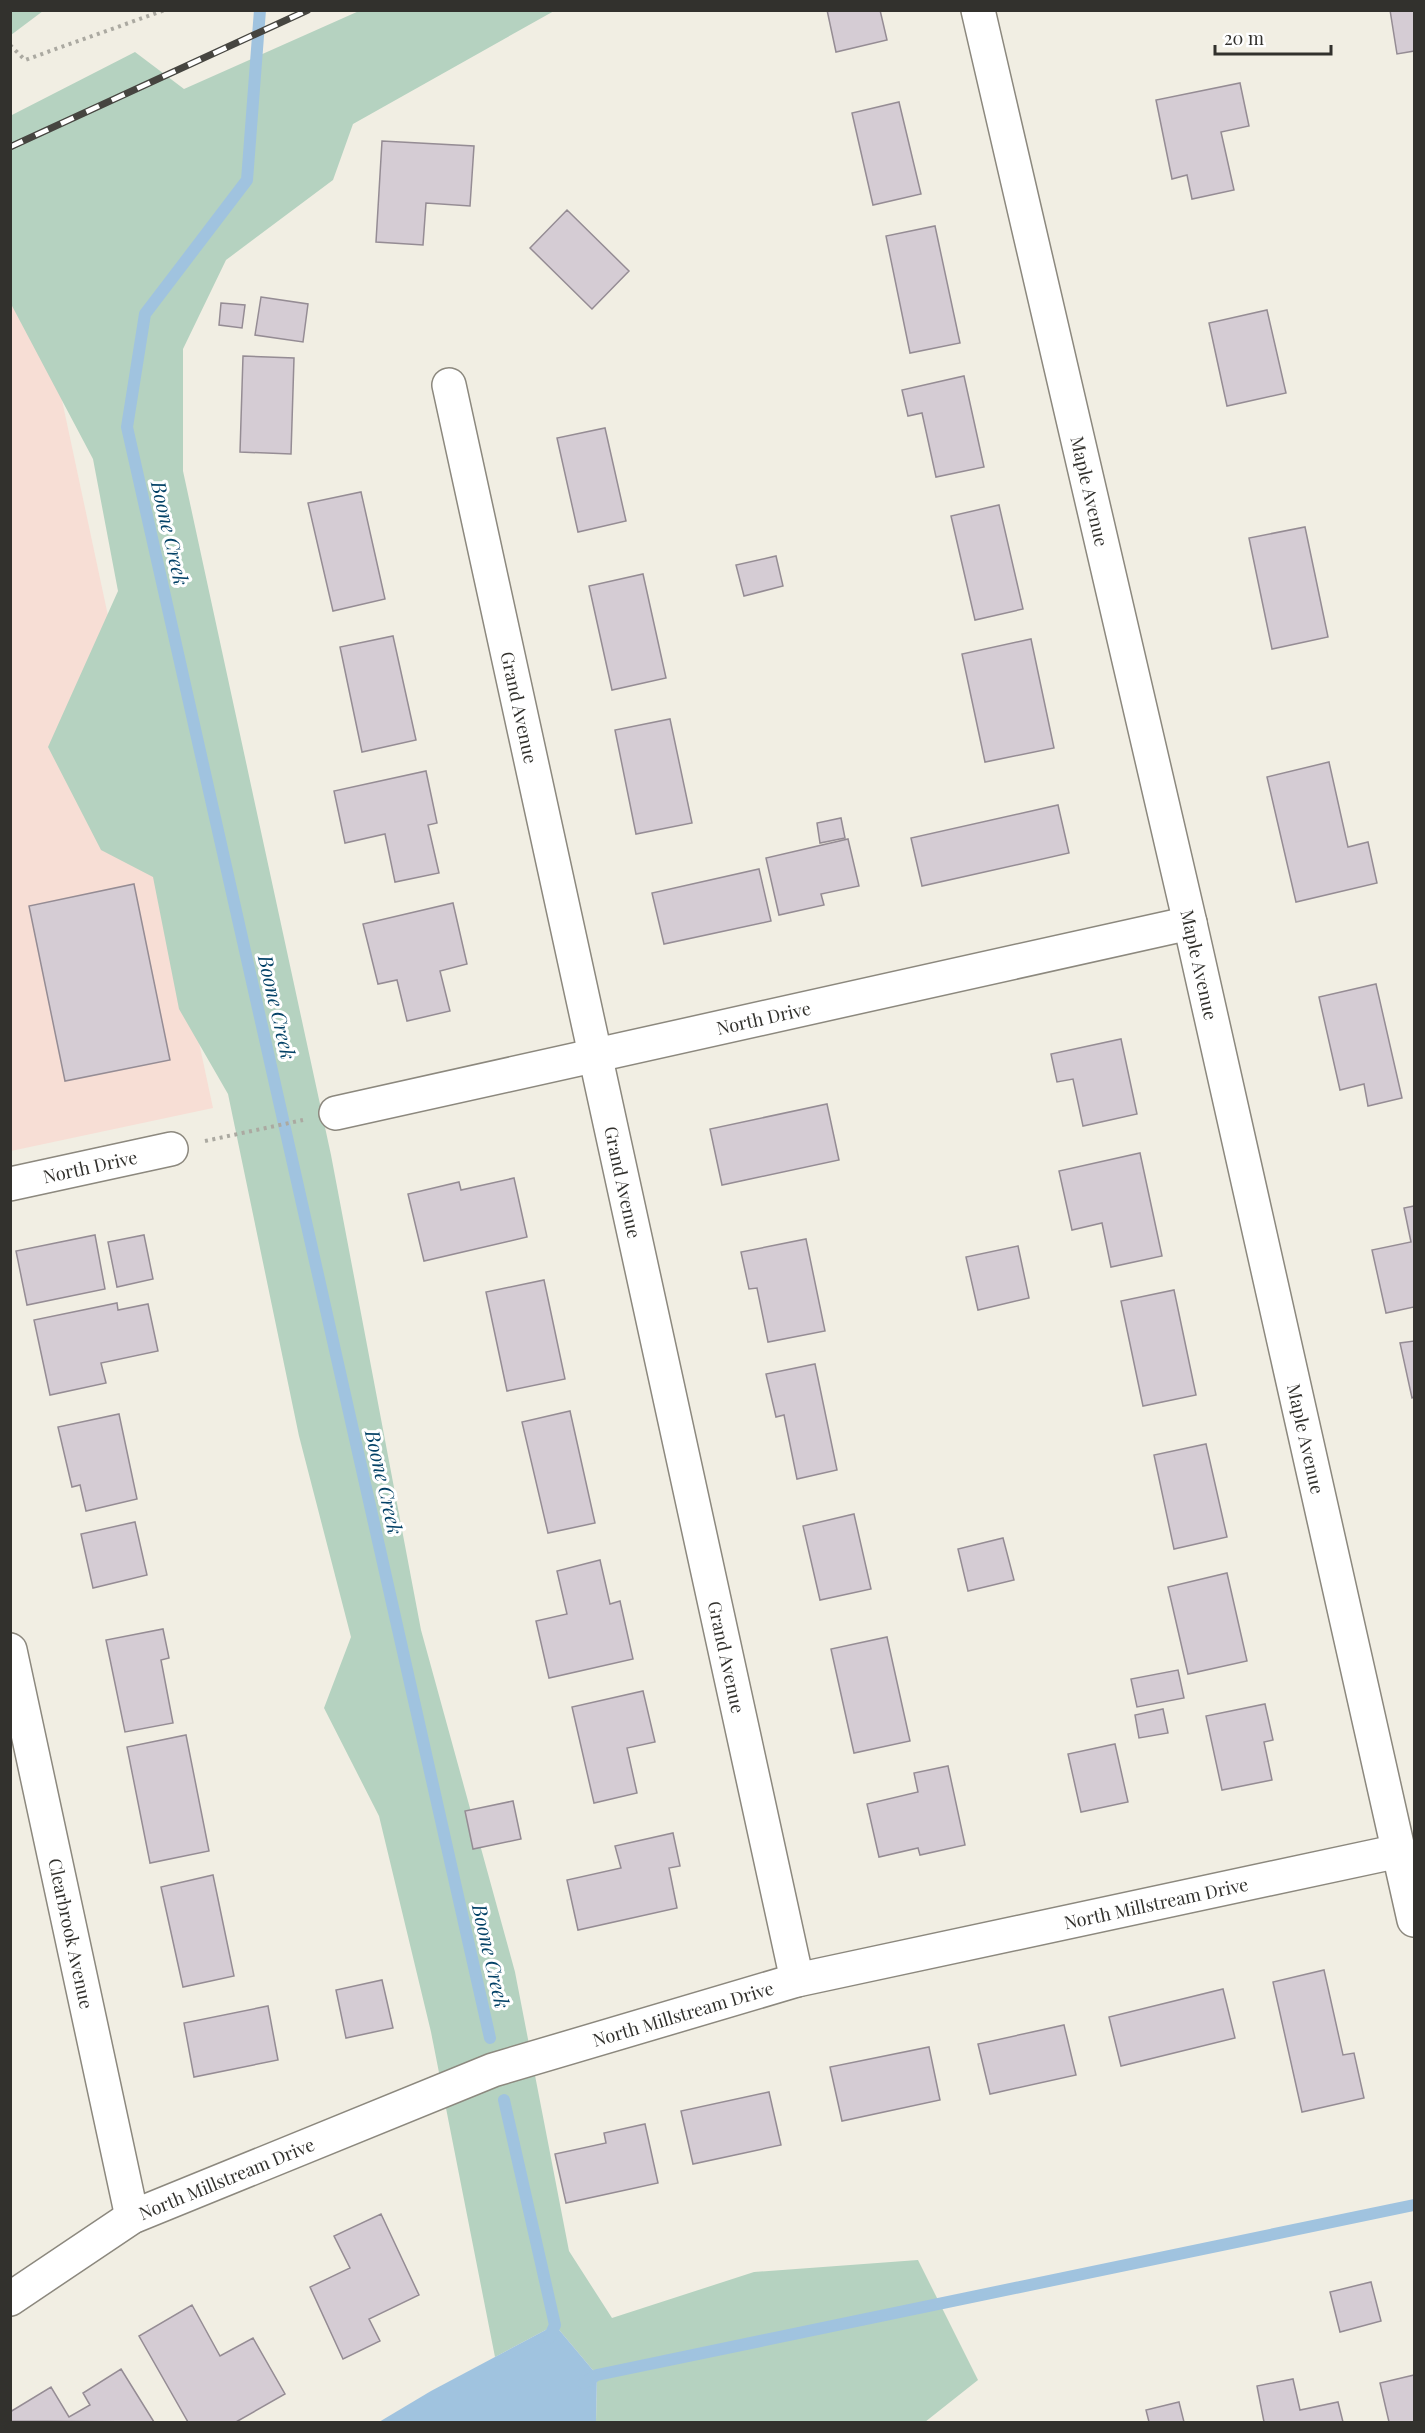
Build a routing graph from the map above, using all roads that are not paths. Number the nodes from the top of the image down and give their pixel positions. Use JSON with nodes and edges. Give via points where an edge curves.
{"nodes":[{"id":1,"x":978,"y":10,"type":"edge"},
{"id":2,"x":448,"y":385,"type":"dead end"},
{"id":3,"x":1190,"y":923,"type":"junction"},
{"id":4,"x":594,"y":1057,"type":"junction"},
{"id":5,"x":336,"y":1113,"type":"road end"},
{"id":6,"x":171,"y":1149,"type":"dead end"},
{"id":7,"x":10,"y":1184,"type":"edge"},
{"id":8,"x":10,"y":1650,"type":"edge"},
{"id":9,"x":1399,"y":1851,"type":"junction"},
{"id":10,"x":1414,"y":1920,"type":"edge"},
{"id":11,"x":797,"y":1980,"type":"junction"},
{"id":12,"x":132,"y":2217,"type":"junction"},
{"id":13,"x":10,"y":2299,"type":"edge"}],
"edges":[{"from":1,"to":3,"type":"street","name":"Maple Avenue"},
{"from":2,"to":4,"type":"street","name":"Grand Avenue"},
{"from":3,"to":4,"type":"street","name":"North Drive"},
{"from":3,"to":9,"type":"street","name":"Maple Avenue"},
{"from":4,"to":5,"type":"street","name":"North Drive"},
{"from":4,"to":11,"type":"street","name":"Grand Avenue"},
{"from":6,"to":7,"type":"street","name":"North Drive"},
{"from":8,"to":12,"type":"street","name":"Clearbrook Avenue"},
{"from":9,"to":10,"type":"street","name":"Maple Avenue"},
{"from":9,"to":11,"type":"street","name":"North Millstream Drive"},
{"from":11,"to":12,"type":"street","name":"North Millstream Drive","via":[[493,2070]]},
{"from":12,"to":13,"type":"street","name":"North Millstream Drive"}]}
